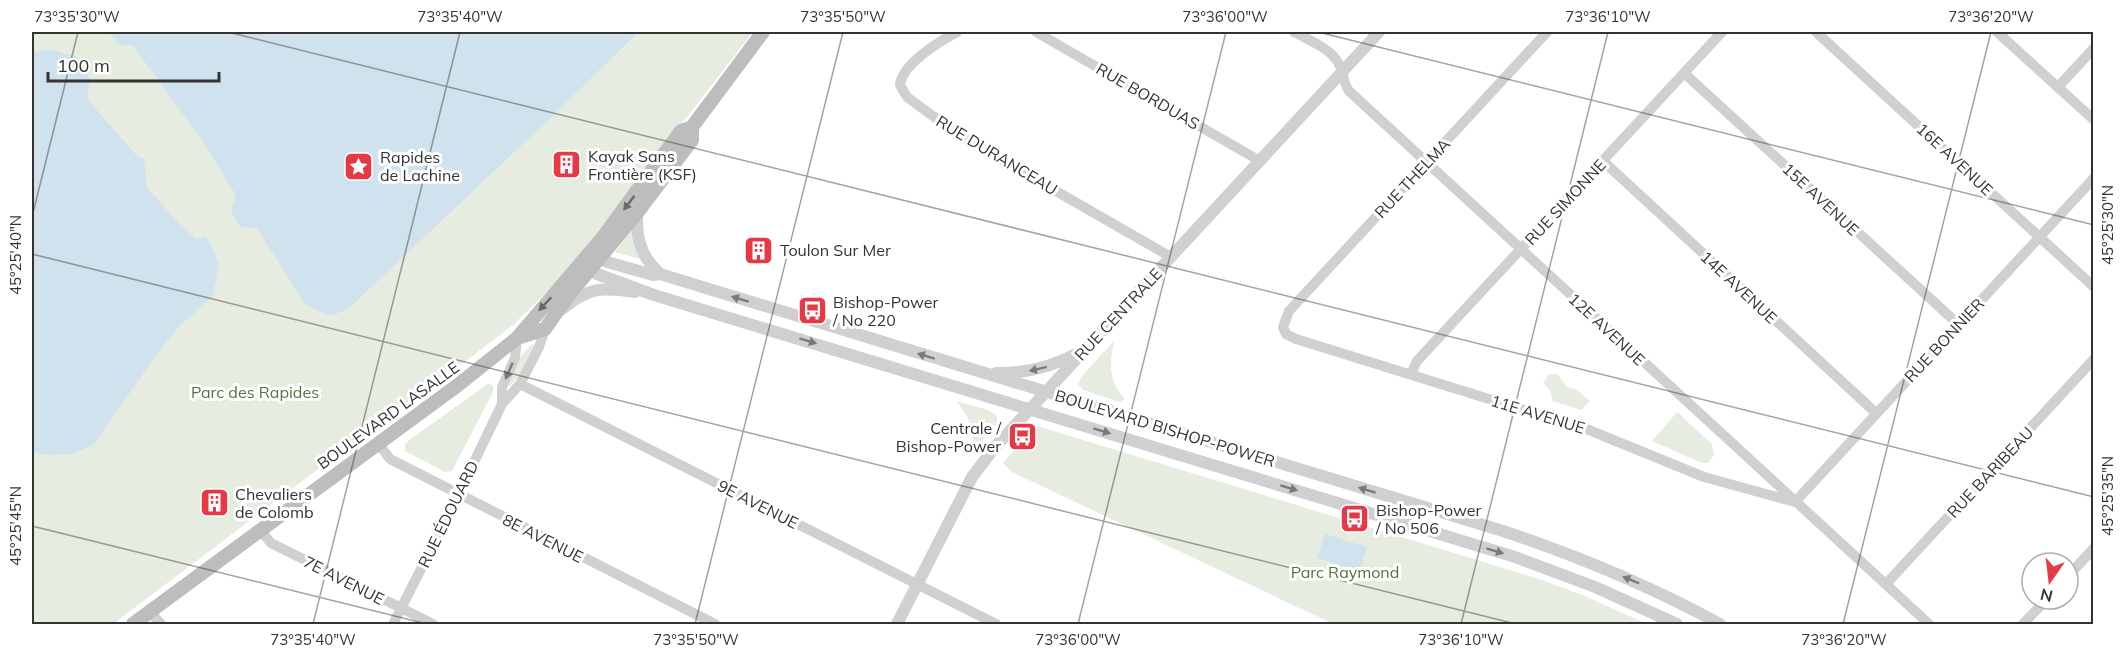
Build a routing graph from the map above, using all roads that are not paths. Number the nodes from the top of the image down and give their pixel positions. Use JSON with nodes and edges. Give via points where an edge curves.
{"nodes":[{"id":1,"x":763,"y":32,"type":"edge"},
{"id":2,"x":957,"y":32,"type":"edge"},
{"id":3,"x":1036,"y":32,"type":"edge"},
{"id":4,"x":1294,"y":32,"type":"edge"},
{"id":5,"x":1378,"y":32,"type":"edge"},
{"id":6,"x":1547,"y":32,"type":"edge"},
{"id":7,"x":1722,"y":32,"type":"edge"},
{"id":8,"x":1816,"y":32,"type":"edge"},
{"id":9,"x":1997,"y":32,"type":"edge"},
{"id":10,"x":2094,"y":48,"type":"edge"},
{"id":11,"x":1342,"y":71,"type":"junction"},
{"id":12,"x":1684,"y":73,"type":"junction"},
{"id":13,"x":2058,"y":87,"type":"junction"},
{"id":14,"x":2094,"y":120,"type":"edge"},
{"id":15,"x":692,"y":127,"type":"junction"},
{"id":16,"x":1260,"y":161,"type":"junction"},
{"id":17,"x":1603,"y":161,"type":"junction"},
{"id":18,"x":1426,"y":162,"type":"junction"},
{"id":19,"x":2094,"y":178,"type":"edge"},
{"id":20,"x":637,"y":213,"type":"junction"},
{"id":21,"x":2040,"y":237,"type":"junction"},
{"id":22,"x":1521,"y":248,"type":"junction"},
{"id":23,"x":598,"y":250,"type":"junction"},
{"id":24,"x":1171,"y":257,"type":"junction"},
{"id":25,"x":583,"y":268,"type":"junction"},
{"id":26,"x":660,"y":274,"type":"junction"},
{"id":27,"x":2094,"y":287,"type":"edge"},
{"id":28,"x":651,"y":294,"type":"junction"},
{"id":29,"x":558,"y":311,"type":"junction"},
{"id":30,"x":1958,"y":324,"type":"junction"},
{"id":31,"x":1282,"y":327,"type":"joint"},
{"id":32,"x":545,"y":329,"type":"junction"},
{"id":33,"x":517,"y":338,"type":"junction"},
{"id":34,"x":1089,"y":347,"type":"junction"},
{"id":35,"x":2094,"y":359,"type":"edge"},
{"id":36,"x":982,"y":373,"type":"junction"},
{"id":37,"x":1412,"y":374,"type":"junction"},
{"id":38,"x":520,"y":384,"type":"junction"},
{"id":39,"x":1045,"y":392,"type":"junction"},
{"id":40,"x":502,"y":404,"type":"junction"},
{"id":41,"x":1029,"y":409,"type":"junction"},
{"id":42,"x":1876,"y":413,"type":"junction"},
{"id":43,"x":378,"y":443,"type":"junction"},
{"id":44,"x":458,"y":495,"type":"junction"},
{"id":45,"x":1795,"y":502,"type":"junction"},
{"id":46,"x":260,"y":530,"type":"junction"},
{"id":47,"x":2094,"y":548,"type":"edge"},
{"id":48,"x":2080,"y":563,"type":"edge"},
{"id":49,"x":1886,"y":584,"type":"junction"},
{"id":50,"x":917,"y":585,"type":"junction"},
{"id":51,"x":401,"y":608,"type":"junction"},
{"id":52,"x":2035,"y":611,"type":"edge"},
{"id":53,"x":150,"y":612,"type":"junction"},
{"id":54,"x":133,"y":624,"type":"edge"},
{"id":55,"x":161,"y":624,"type":"edge"},
{"id":56,"x":393,"y":624,"type":"edge"},
{"id":57,"x":433,"y":624,"type":"edge"},
{"id":58,"x":715,"y":624,"type":"edge"},
{"id":59,"x":897,"y":624,"type":"edge"},
{"id":60,"x":996,"y":624,"type":"edge"},
{"id":61,"x":1677,"y":624,"type":"edge"},
{"id":62,"x":1720,"y":624,"type":"edge"},
{"id":63,"x":1929,"y":624,"type":"edge"},
{"id":64,"x":2023,"y":624,"type":"edge"}],
"edges":[{"from":1,"to":15,"type":"main road","name":"BOULEVARD LASALLE"},
{"from":2,"to":24,"type":"street","name":"RUE DURANCEAU","via":[[904,72],[900,85],[907,97],[960,136]]},
{"from":3,"to":16,"type":"street","name":"RUE BORDUAS"},
{"from":4,"to":11,"type":"street","name":"12E AVENUE","via":[[1331,53]]},
{"from":5,"to":11,"type":"street","name":"RUE CENTRALE"},
{"from":6,"to":18,"type":"street","name":"RUE THELMA"},
{"from":7,"to":12,"type":"street","name":"RUE SIMONNE"},
{"from":8,"to":21,"type":"street","name":"16E AVENUE"},
{"from":9,"to":13,"type":"street"},
{"from":10,"to":13,"type":"street"},
{"from":11,"to":16,"type":"street","name":"RUE CENTRALE"},
{"from":11,"to":18,"type":"street","name":"12E AVENUE","via":[[1349,91]]},
{"from":12,"to":17,"type":"street","name":"RUE SIMONNE"},
{"from":12,"to":30,"type":"street","name":"15E AVENUE"},
{"from":13,"to":14,"type":"street"},
{"from":15,"to":20,"type":"main road","name":"BOULEVARD LASALLE","via":[[692,140]]},
{"from":15,"to":23,"type":"main road","name":"BOULEVARD LASALLE","one_way":true,"via":[[681,131]]},
{"from":16,"to":24,"type":"street","name":"RUE CENTRALE"},
{"from":17,"to":22,"type":"street","name":"RUE SIMONNE"},
{"from":17,"to":42,"type":"street","name":"14E AVENUE"},
{"from":18,"to":22,"type":"street","name":"12E AVENUE"},
{"from":18,"to":31,"type":"street","name":"RUE THELMA","via":[[1289,311]]},
{"from":19,"to":21,"type":"street","name":"RUE BONNIER"},
{"from":20,"to":23,"type":"main road","name":"BOULEVARD LASALLE"},
{"from":20,"to":26,"type":"street","via":[[636,229],[642,251]]},
{"from":21,"to":27,"type":"street","name":"16E AVENUE"},
{"from":21,"to":30,"type":"street","name":"RUE BONNIER"},
{"from":22,"to":37,"type":"street","name":"RUE SIMONNE","via":[[1417,361]]},
{"from":22,"to":45,"type":"street","name":"12E AVENUE"},
{"from":23,"to":25,"type":"main road","name":"BOULEVARD LASALLE"},
{"from":23,"to":26,"type":"street","name":"BOULEVARD BISHOP-POWER","via":[[607,262]]},
{"from":24,"to":34,"type":"street","name":"RUE CENTRALE"},
{"from":25,"to":28,"type":"street","name":"BOULEVARD BISHOP-POWER"},
{"from":25,"to":29,"type":"main road","name":"BOULEVARD LASALLE"},
{"from":25,"to":33,"type":"main road","name":"BOULEVARD LASALLE","one_way":true,"via":[[534,315]]},
{"from":36,"to":26,"type":"street","name":"BOULEVARD BISHOP-POWER","one_way":true},
{"from":28,"to":29,"type":"street","via":[[598,289],[578,296]]},
{"from":28,"to":41,"type":"street","name":"BOULEVARD BISHOP-POWER","one_way":true},
{"from":29,"to":32,"type":"main road","name":"BOULEVARD LASALLE"},
{"from":30,"to":42,"type":"street","name":"RUE BONNIER"},
{"from":31,"to":37,"type":"street","name":"11E AVENUE","via":[[1296,339]]},
{"from":32,"to":33,"type":"main road","name":"BOULEVARD LASALLE"},
{"from":32,"to":38,"type":"street","name":"RUE ÉDOUARD"},
{"from":33,"to":40,"type":"street","name":"RUE ÉDOUARD","one_way":true,"via":[[515,358],[502,387]]},
{"from":33,"to":43,"type":"main road","name":"BOULEVARD LASALLE"},
{"from":34,"to":36,"type":"street","one_way":true,"via":[[1035,370]]},
{"from":34,"to":39,"type":"street","name":"RUE CENTRALE"},
{"from":35,"to":49,"type":"street","name":"RUE BARIBEAU"},
{"from":36,"to":39,"type":"street","name":"BOULEVARD BISHOP-POWER"},
{"from":37,"to":45,"type":"street","name":"11E AVENUE","via":[[1589,430],[1704,477]]},
{"from":38,"to":40,"type":"street","name":"RUE ÉDOUARD"},
{"from":38,"to":50,"type":"street","name":"9E AVENUE"},
{"from":39,"to":41,"type":"street","name":"RUE CENTRALE"},
{"from":62,"to":39,"type":"street","name":"BOULEVARD BISHOP-POWER","one_way":true,"via":[[1641,584],[1545,545]]},
{"from":40,"to":44,"type":"street","name":"RUE ÉDOUARD"},
{"from":41,"to":50,"type":"street","name":"RUE CENTRALE","via":[[972,477]]},
{"from":41,"to":61,"type":"street","name":"BOULEVARD BISHOP-POWER","one_way":true,"via":[[1515,557]]},
{"from":42,"to":45,"type":"street","name":"RUE BONNIER"},
{"from":43,"to":44,"type":"street","name":"8E AVENUE","via":[[390,459]]},
{"from":43,"to":46,"type":"main road","name":"BOULEVARD LASALLE"},
{"from":44,"to":51,"type":"street","name":"RUE ÉDOUARD"},
{"from":44,"to":58,"type":"street","name":"8E AVENUE"},
{"from":45,"to":49,"type":"street","name":"12E AVENUE"},
{"from":46,"to":51,"type":"street","name":"7E AVENUE","via":[[271,543]]},
{"from":46,"to":53,"type":"main road","name":"BOULEVARD LASALLE"},
{"from":47,"to":48,"type":"street"},
{"from":49,"to":63,"type":"street","name":"12E AVENUE"},
{"from":50,"to":59,"type":"street","name":"RUE CENTRALE"},
{"from":50,"to":60,"type":"street","name":"9E AVENUE"},
{"from":51,"to":56,"type":"street","name":"RUE ÉDOUARD"},
{"from":51,"to":57,"type":"street","name":"7E AVENUE"},
{"from":52,"to":64,"type":"street"},
{"from":53,"to":54,"type":"main road","name":"BOULEVARD LASALLE"},
{"from":53,"to":55,"type":"street"}]}
